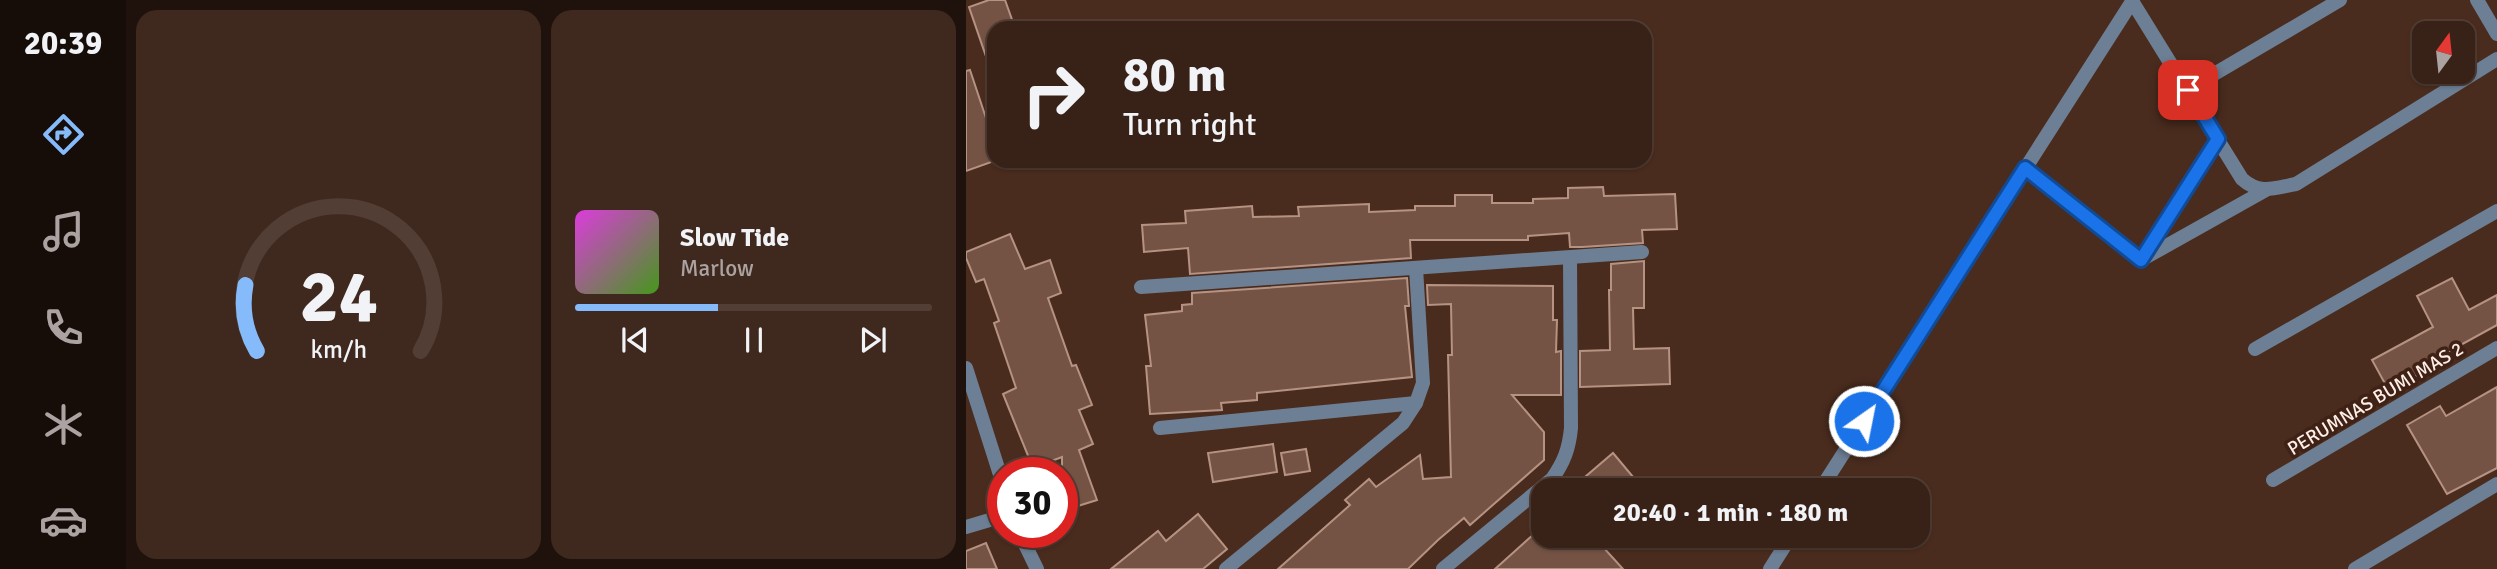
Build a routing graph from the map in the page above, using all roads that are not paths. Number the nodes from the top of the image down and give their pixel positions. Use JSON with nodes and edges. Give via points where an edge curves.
{"nodes":[{"id":1,"x":2132,"y":0,"type":"edge"},
{"id":2,"x":2340,"y":0,"type":"edge"},
{"id":3,"x":2477,"y":0,"type":"edge"},
{"id":4,"x":2497,"y":34,"type":"edge"},
{"id":5,"x":2497,"y":59,"type":"edge"},
{"id":6,"x":2188,"y":90,"type":"junction"},
{"id":7,"x":2218,"y":139,"type":"junction"},
{"id":8,"x":2025,"y":168,"type":"junction"},
{"id":9,"x":2266,"y":190,"type":"junction"},
{"id":10,"x":2497,"y":211,"type":"edge"},
{"id":11,"x":1642,"y":252,"type":"dead end"},
{"id":12,"x":1570,"y":258,"type":"junction"},
{"id":13,"x":2141,"y":260,"type":"junction"},
{"id":14,"x":1416,"y":268,"type":"junction"},
{"id":15,"x":1141,"y":287,"type":"dead end"},
{"id":16,"x":2497,"y":348,"type":"edge"},
{"id":17,"x":2255,"y":349,"type":"dead end"},
{"id":18,"x":966,"y":368,"type":"edge"},
{"id":19,"x":1416,"y":403,"type":"junction"},
{"id":20,"x":1160,"y":428,"type":"dead end"},
{"id":21,"x":994,"y":457,"type":"edge"},
{"id":22,"x":1828,"y":478,"type":"edge"},
{"id":23,"x":2273,"y":480,"type":"dead end"},
{"id":24,"x":2496,"y":487,"type":"edge"},
{"id":25,"x":987,"y":521,"type":"edge"},
{"id":26,"x":966,"y":527,"type":"edge"},
{"id":27,"x":1783,"y":548,"type":"edge"},
{"id":28,"x":1228,"y":568,"type":"edge"},
{"id":29,"x":1443,"y":569,"type":"edge"},
{"id":30,"x":1770,"y":569,"type":"edge"},
{"id":31,"x":2355,"y":569,"type":"edge"}],
"edges":[{"from":1,"to":6,"type":"street"},
{"from":1,"to":8,"type":"street"},
{"from":2,"to":6,"type":"street"},
{"from":3,"to":4,"type":"street"},
{"from":5,"to":9,"type":"street","via":[[2296,184]]},
{"from":6,"to":7,"type":"street"},
{"from":7,"to":9,"type":"street","via":[[2242,179]]},
{"from":7,"to":13,"type":"street"},
{"from":8,"to":13,"type":"street"},
{"from":8,"to":22,"type":"street"},
{"from":9,"to":13,"type":"street"},
{"from":10,"to":17,"type":"street"},
{"from":11,"to":12,"type":"street"},
{"from":12,"to":14,"type":"street"},
{"from":12,"to":29,"type":"street","via":[[1571,428],[1563,463],[1552,479]]},
{"from":14,"to":15,"type":"street"},
{"from":14,"to":19,"type":"street","via":[[1423,383]]},
{"from":16,"to":23,"type":"street","name":"PERUMNAS BUMI MAS 2"},
{"from":18,"to":21,"type":"street"},
{"from":19,"to":20,"type":"street"},
{"from":19,"to":28,"type":"street","via":[[1404,423]]},
{"from":24,"to":31,"type":"street"},
{"from":25,"to":26,"type":"street"},
{"from":27,"to":30,"type":"street"}]}
